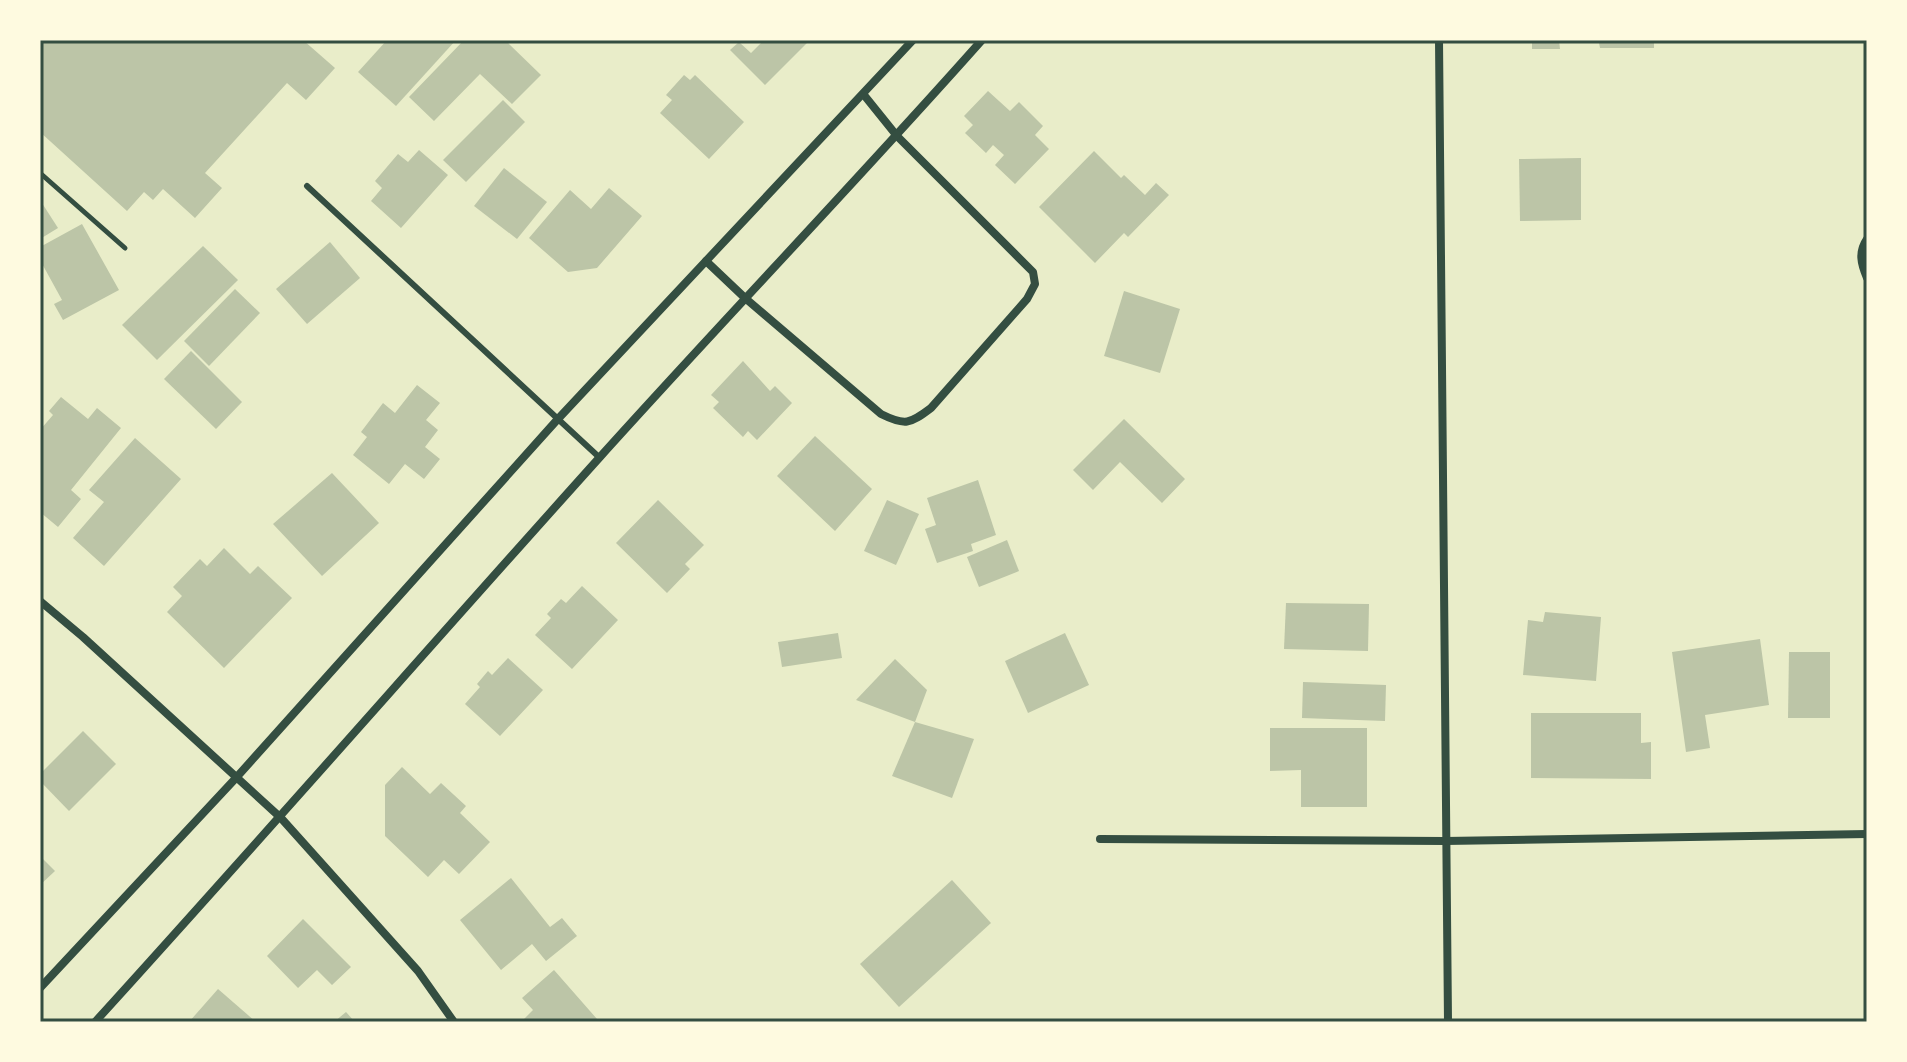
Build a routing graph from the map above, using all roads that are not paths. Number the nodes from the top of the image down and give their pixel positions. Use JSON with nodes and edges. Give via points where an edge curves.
{"nodes":[{"id":1,"x":913,"y":40,"type":"edge"},
{"id":2,"x":982,"y":40,"type":"edge"},
{"id":3,"x":1439,"y":40,"type":"edge"},
{"id":4,"x":864,"y":95,"type":"junction"},
{"id":5,"x":897,"y":136,"type":"junction"},
{"id":6,"x":307,"y":186,"type":"dead end"},
{"id":7,"x":1867,"y":239,"type":"edge"},
{"id":8,"x":706,"y":261,"type":"junction"},
{"id":9,"x":1867,"y":278,"type":"edge"},
{"id":10,"x":745,"y":298,"type":"junction"},
{"id":11,"x":557,"y":420,"type":"junction"},
{"id":12,"x":600,"y":458,"type":"junction"},
{"id":13,"x":40,"y":601,"type":"edge"},
{"id":14,"x":235,"y":779,"type":"junction"},
{"id":15,"x":281,"y":818,"type":"junction"},
{"id":16,"x":1867,"y":834,"type":"edge"},
{"id":17,"x":1100,"y":839,"type":"dead end"},
{"id":18,"x":1445,"y":841,"type":"junction"},
{"id":19,"x":40,"y":988,"type":"edge"},
{"id":20,"x":95,"y":1022,"type":"edge"},
{"id":21,"x":454,"y":1022,"type":"edge"},
{"id":22,"x":1448,"y":1022,"type":"edge"}],
"edges":[{"from":1,"to":4,"type":"street"},
{"from":2,"to":5,"type":"street"},
{"from":3,"to":18,"type":"street"},
{"from":4,"to":5,"type":"street"},
{"from":4,"to":8,"type":"street"},
{"from":5,"to":10,"type":"street"},
{"from":5,"to":10,"type":"street","via":[[1024,261],[1035,284],[931,408],[914,421],[897,423],[881,414]]},
{"from":6,"to":11,"type":"lane"},
{"from":7,"to":9,"type":"street","via":[[1861,264]]},
{"from":8,"to":10,"type":"street"},
{"from":8,"to":11,"type":"street"},
{"from":10,"to":12,"type":"street"},
{"from":11,"to":12,"type":"lane"},
{"from":11,"to":14,"type":"street"},
{"from":12,"to":15,"type":"street"},
{"from":13,"to":14,"type":"street"},
{"from":14,"to":15,"type":"street"},
{"from":14,"to":19,"type":"street"},
{"from":15,"to":20,"type":"street"},
{"from":15,"to":21,"type":"street","via":[[418,971]]},
{"from":16,"to":18,"type":"street"},
{"from":17,"to":18,"type":"street"},
{"from":18,"to":22,"type":"street"}]}
